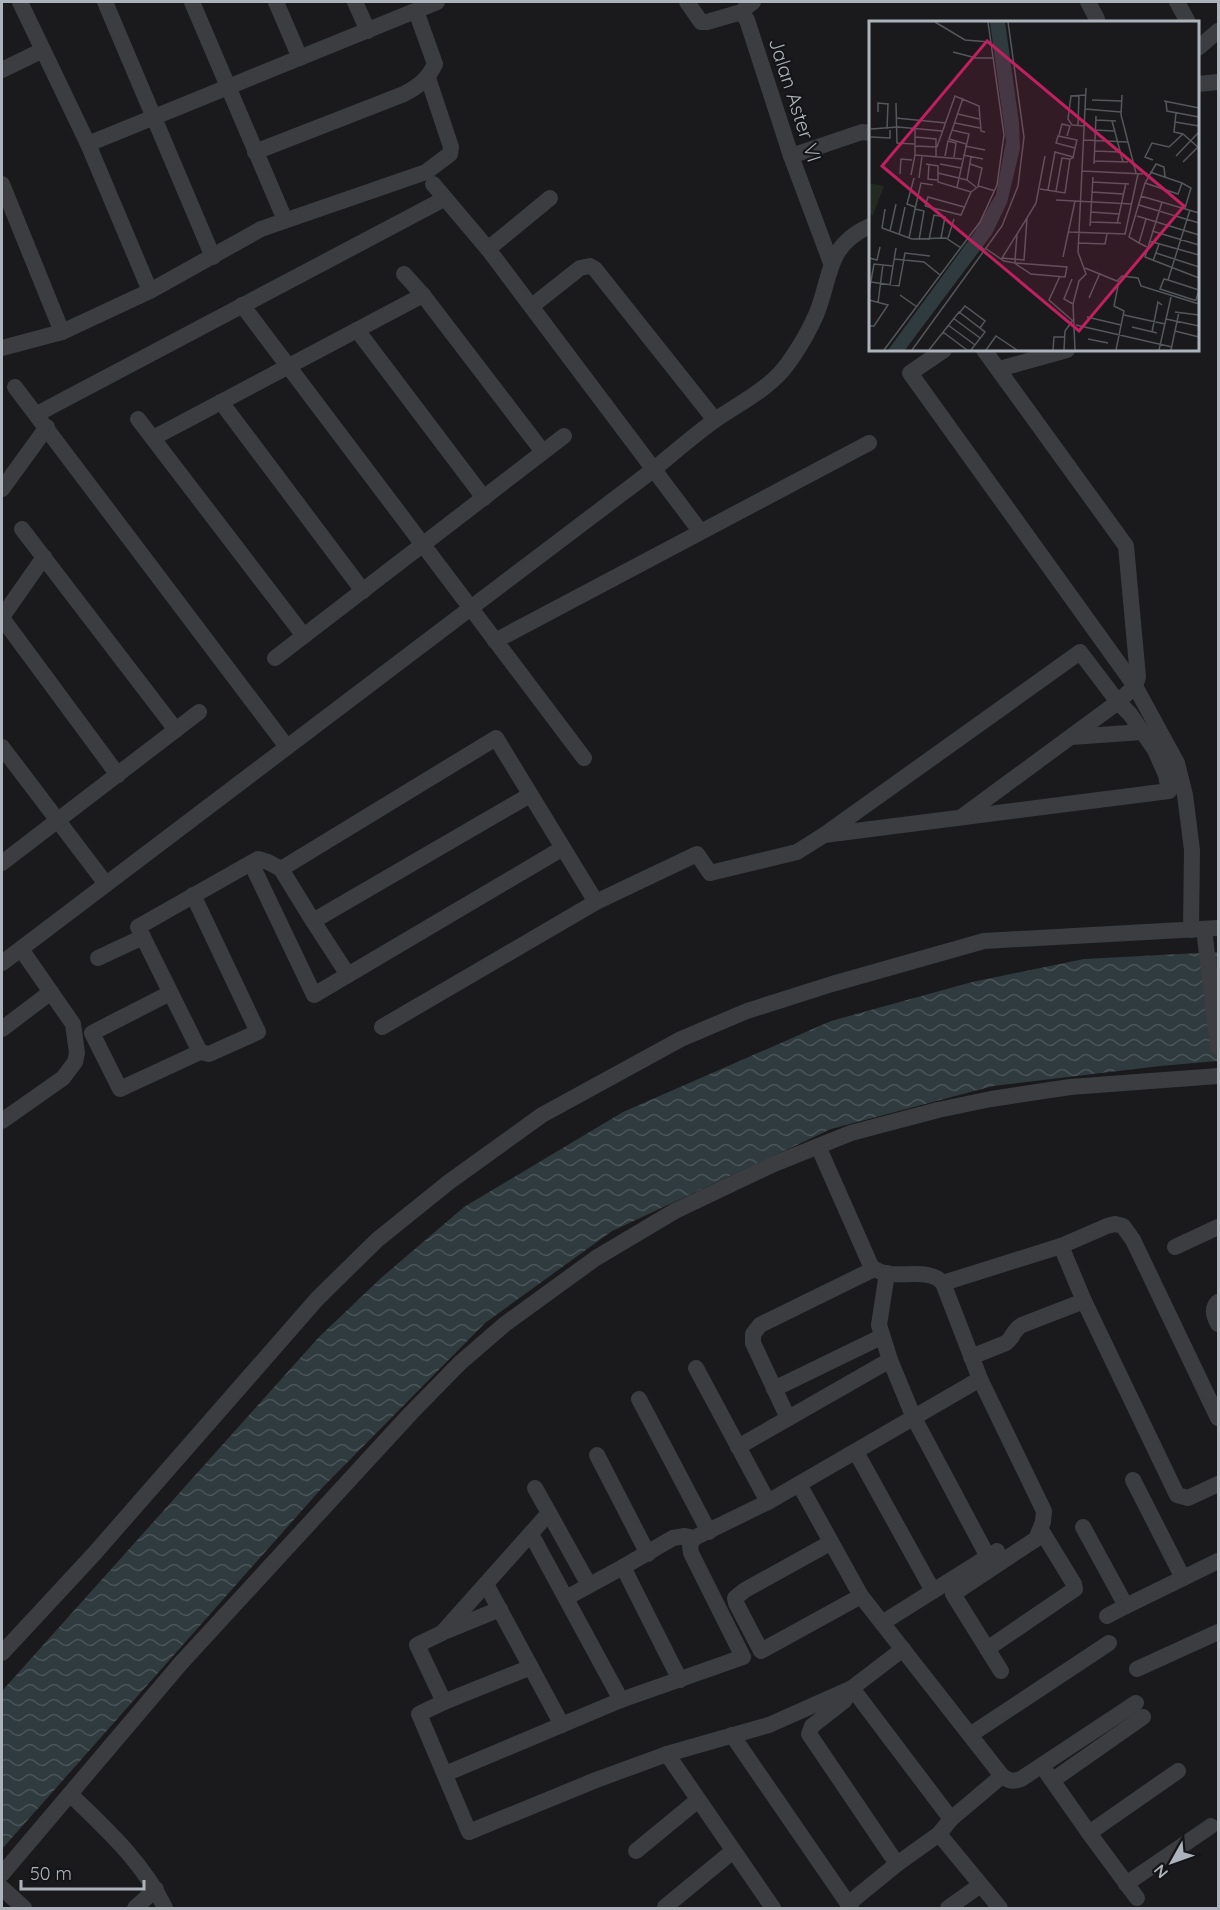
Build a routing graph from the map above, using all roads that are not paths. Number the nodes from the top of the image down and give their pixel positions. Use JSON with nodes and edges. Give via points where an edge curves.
{"nodes":[{"id":1,"x":20,"y":2,"type":"edge"},
{"id":2,"x":105,"y":2,"type":"edge"},
{"id":3,"x":192,"y":2,"type":"edge"},
{"id":4,"x":276,"y":2,"type":"edge"},
{"id":5,"x":355,"y":2,"type":"edge"},
{"id":6,"x":437,"y":2,"type":"edge"},
{"id":7,"x":687,"y":2,"type":"edge"},
{"id":8,"x":1088,"y":2,"type":"edge"},
{"id":9,"x":1177,"y":2,"type":"edge"},
{"id":10,"x":748,"y":7,"type":"edge"},
{"id":11,"x":416,"y":11,"type":"junction"},
{"id":12,"x":1097,"y":19,"type":"dead end"},
{"id":13,"x":1187,"y":21,"type":"edge"},
{"id":14,"x":368,"y":31,"type":"junction"},
{"id":15,"x":1218,"y":31,"type":"edge"},
{"id":16,"x":1199,"y":44,"type":"edge"},
{"id":17,"x":43,"y":50,"type":"junction"},
{"id":18,"x":300,"y":58,"type":"junction"},
{"id":19,"x":2,"y":70,"type":"edge"},
{"id":20,"x":428,"y":78,"type":"junction"},
{"id":21,"x":1218,"y":82,"type":"edge"},
{"id":22,"x":1199,"y":84,"type":"edge"},
{"id":23,"x":228,"y":88,"type":"junction"},
{"id":24,"x":155,"y":117,"type":"junction"},
{"id":25,"x":869,"y":132,"type":"edge"},
{"id":26,"x":88,"y":144,"type":"junction"},
{"id":27,"x":255,"y":152,"type":"junction"},
{"id":28,"x":791,"y":156,"type":"junction"},
{"id":29,"x":2,"y":184,"type":"edge"},
{"id":30,"x":433,"y":184,"type":"dead end"},
{"id":31,"x":550,"y":198,"type":"dead end"},
{"id":32,"x":444,"y":199,"type":"junction"},
{"id":33,"x":285,"y":220,"type":"junction"},
{"id":34,"x":869,"y":226,"type":"edge"},
{"id":35,"x":488,"y":249,"type":"junction"},
{"id":36,"x":213,"y":257,"type":"junction"},
{"id":37,"x":831,"y":263,"type":"junction"},
{"id":38,"x":404,"y":274,"type":"dead end"},
{"id":39,"x":150,"y":291,"type":"junction"},
{"id":40,"x":423,"y":295,"type":"junction"},
{"id":41,"x":242,"y":305,"type":"junction"},
{"id":42,"x":532,"y":306,"type":"junction"},
{"id":43,"x":357,"y":330,"type":"junction"},
{"id":44,"x":62,"y":332,"type":"junction"},
{"id":45,"x":2,"y":348,"type":"edge"},
{"id":46,"x":943,"y":351,"type":"edge"},
{"id":47,"x":985,"y":351,"type":"edge"},
{"id":48,"x":1062,"y":351,"type":"edge"},
{"id":49,"x":288,"y":366,"type":"junction"},
{"id":50,"x":999,"y":369,"type":"junction"},
{"id":51,"x":15,"y":387,"type":"dead end"},
{"id":52,"x":221,"y":402,"type":"junction"},
{"id":53,"x":138,"y":419,"type":"dead end"},
{"id":54,"x":42,"y":420,"type":"junction"},
{"id":55,"x":715,"y":420,"type":"junction"},
{"id":56,"x":564,"y":436,"type":"dead end"},
{"id":57,"x":153,"y":438,"type":"junction"},
{"id":58,"x":869,"y":443,"type":"dead end"},
{"id":59,"x":543,"y":452,"type":"junction"},
{"id":60,"x":653,"y":470,"type":"junction"},
{"id":61,"x":2,"y":489,"type":"edge"},
{"id":62,"x":484,"y":498,"type":"junction"},
{"id":63,"x":22,"y":529,"type":"dead end"},
{"id":64,"x":700,"y":531,"type":"junction"},
{"id":65,"x":423,"y":545,"type":"junction"},
{"id":66,"x":44,"y":557,"type":"junction"},
{"id":67,"x":363,"y":591,"type":"junction"},
{"id":68,"x":470,"y":608,"type":"junction"},
{"id":69,"x":2,"y":618,"type":"edge"},
{"id":70,"x":304,"y":636,"type":"junction"},
{"id":71,"x":495,"y":641,"type":"junction"},
{"id":72,"x":275,"y":658,"type":"dead end"},
{"id":73,"x":1135,"y":686,"type":"junction"},
{"id":74,"x":1118,"y":702,"type":"junction"},
{"id":75,"x":199,"y":712,"type":"dead end"},
{"id":76,"x":176,"y":730,"type":"junction"},
{"id":77,"x":1142,"y":732,"type":"junction"},
{"id":78,"x":1070,"y":737,"type":"junction"},
{"id":79,"x":2,"y":747,"type":"edge"},
{"id":80,"x":287,"y":747,"type":"junction"},
{"id":81,"x":584,"y":758,"type":"dead end"},
{"id":82,"x":118,"y":775,"type":"junction"},
{"id":83,"x":530,"y":795,"type":"junction"},
{"id":84,"x":960,"y":818,"type":"junction"},
{"id":85,"x":58,"y":820,"type":"junction"},
{"id":86,"x":824,"y":835,"type":"junction"},
{"id":87,"x":563,"y":848,"type":"junction"},
{"id":88,"x":2,"y":863,"type":"edge"},
{"id":89,"x":251,"y":863,"type":"junction"},
{"id":90,"x":281,"y":869,"type":"junction"},
{"id":91,"x":106,"y":884,"type":"junction"},
{"id":92,"x":193,"y":896,"type":"junction"},
{"id":93,"x":596,"y":902,"type":"junction"},
{"id":94,"x":313,"y":921,"type":"junction"},
{"id":95,"x":1205,"y":929,"type":"edge"},
{"id":96,"x":143,"y":937,"type":"junction"},
{"id":97,"x":21,"y":949,"type":"junction"},
{"id":98,"x":98,"y":958,"type":"dead end"},
{"id":99,"x":2,"y":963,"type":"edge"},
{"id":100,"x":348,"y":975,"type":"junction"},
{"id":101,"x":51,"y":992,"type":"junction"},
{"id":102,"x":170,"y":993,"type":"junction"},
{"id":103,"x":382,"y":1028,"type":"dead end"},
{"id":104,"x":2,"y":1029,"type":"edge"},
{"id":105,"x":1218,"y":1047,"type":"edge"},
{"id":106,"x":200,"y":1052,"type":"junction"},
{"id":107,"x":1218,"y":1076,"type":"edge"},
{"id":108,"x":2,"y":1121,"type":"edge"},
{"id":109,"x":818,"y":1146,"type":"junction"},
{"id":110,"x":1218,"y":1227,"type":"edge"},
{"id":111,"x":1061,"y":1245,"type":"junction"},
{"id":112,"x":1175,"y":1247,"type":"dead end"},
{"id":113,"x":881,"y":1271,"type":"junction"},
{"id":114,"x":943,"y":1283,"type":"junction"},
{"id":115,"x":1084,"y":1301,"type":"junction"},
{"id":116,"x":1218,"y":1302,"type":"edge"},
{"id":117,"x":1218,"y":1324,"type":"edge"},
{"id":118,"x":881,"y":1337,"type":"junction"},
{"id":119,"x":971,"y":1357,"type":"junction"},
{"id":120,"x":890,"y":1360,"type":"junction"},
{"id":121,"x":696,"y":1368,"type":"dead end"},
{"id":122,"x":980,"y":1379,"type":"junction"},
{"id":123,"x":774,"y":1389,"type":"junction"},
{"id":124,"x":639,"y":1399,"type":"dead end"},
{"id":125,"x":788,"y":1418,"type":"junction"},
{"id":126,"x":914,"y":1418,"type":"junction"},
{"id":127,"x":1218,"y":1418,"type":"edge"},
{"id":128,"x":738,"y":1447,"type":"junction"},
{"id":129,"x":856,"y":1452,"type":"junction"},
{"id":130,"x":597,"y":1455,"type":"dead end"},
{"id":131,"x":1133,"y":1480,"type":"dead end"},
{"id":132,"x":799,"y":1484,"type":"junction"},
{"id":133,"x":1218,"y":1484,"type":"edge"},
{"id":134,"x":535,"y":1488,"type":"dead end"},
{"id":135,"x":768,"y":1502,"type":"junction"},
{"id":136,"x":549,"y":1514,"type":"junction"},
{"id":137,"x":1042,"y":1526,"type":"junction"},
{"id":138,"x":1083,"y":1527,"type":"dead end"},
{"id":139,"x":531,"y":1533,"type":"junction"},
{"id":140,"x":701,"y":1535,"type":"junction"},
{"id":141,"x":830,"y":1543,"type":"junction"},
{"id":142,"x":648,"y":1554,"type":"junction"},
{"id":143,"x":988,"y":1557,"type":"junction"},
{"id":144,"x":1218,"y":1561,"type":"edge"},
{"id":145,"x":623,"y":1567,"type":"junction"},
{"id":146,"x":1183,"y":1578,"type":"junction"},
{"id":147,"x":486,"y":1584,"type":"junction"},
{"id":148,"x":589,"y":1585,"type":"junction"},
{"id":149,"x":944,"y":1589,"type":"junction"},
{"id":150,"x":861,"y":1596,"type":"junction"},
{"id":151,"x":566,"y":1598,"type":"junction"},
{"id":152,"x":1126,"y":1606,"type":"junction"},
{"id":153,"x":500,"y":1609,"type":"junction"},
{"id":154,"x":1107,"y":1616,"type":"dead end"},
{"id":155,"x":882,"y":1623,"type":"junction"},
{"id":156,"x":1218,"y":1632,"type":"edge"},
{"id":157,"x":442,"y":1633,"type":"junction"},
{"id":158,"x":1109,"y":1643,"type":"dead end"},
{"id":159,"x":903,"y":1649,"type":"junction"},
{"id":160,"x":987,"y":1649,"type":"junction"},
{"id":161,"x":761,"y":1651,"type":"junction"},
{"id":162,"x":2,"y":1653,"type":"edge"},
{"id":163,"x":743,"y":1657,"type":"junction"},
{"id":164,"x":531,"y":1667,"type":"junction"},
{"id":165,"x":1137,"y":1669,"type":"dead end"},
{"id":166,"x":1001,"y":1671,"type":"dead end"},
{"id":167,"x":680,"y":1680,"type":"junction"},
{"id":168,"x":852,"y":1688,"type":"junction"},
{"id":169,"x":621,"y":1700,"type":"junction"},
{"id":170,"x":444,"y":1702,"type":"junction"},
{"id":171,"x":562,"y":1725,"type":"junction"},
{"id":172,"x":970,"y":1735,"type":"junction"},
{"id":173,"x":732,"y":1736,"type":"junction"},
{"id":174,"x":667,"y":1754,"type":"junction"},
{"id":175,"x":1041,"y":1766,"type":"junction"},
{"id":176,"x":1178,"y":1770,"type":"dead end"},
{"id":177,"x":445,"y":1774,"type":"junction"},
{"id":178,"x":1002,"y":1776,"type":"junction"},
{"id":179,"x":1053,"y":1780,"type":"junction"},
{"id":180,"x":70,"y":1794,"type":"junction"},
{"id":181,"x":698,"y":1800,"type":"junction"},
{"id":182,"x":951,"y":1819,"type":"junction"},
{"id":183,"x":1211,"y":1826,"type":"dead end"},
{"id":184,"x":1089,"y":1833,"type":"junction"},
{"id":185,"x":939,"y":1834,"type":"junction"},
{"id":186,"x":636,"y":1851,"type":"dead end"},
{"id":187,"x":733,"y":1851,"type":"junction"},
{"id":188,"x":897,"y":1864,"type":"junction"},
{"id":189,"x":2,"y":1874,"type":"edge"},
{"id":190,"x":1126,"y":1884,"type":"junction"},
{"id":191,"x":979,"y":1886,"type":"junction"},
{"id":192,"x":2,"y":1888,"type":"edge"},
{"id":193,"x":156,"y":1889,"type":"junction"},
{"id":194,"x":1137,"y":1898,"type":"dead end"},
{"id":195,"x":849,"y":1906,"type":"edge"},
{"id":196,"x":666,"y":1907,"type":"edge"},
{"id":197,"x":769,"y":1907,"type":"edge"},
{"id":198,"x":24,"y":1908,"type":"edge"},
{"id":199,"x":135,"y":1908,"type":"edge"},
{"id":200,"x":165,"y":1908,"type":"edge"},
{"id":201,"x":948,"y":1908,"type":"edge"},
{"id":202,"x":1000,"y":1908,"type":"edge"}],
"edges":[{"from":1,"to":17,"type":"street"},
{"from":2,"to":24,"type":"street"},
{"from":3,"to":23,"type":"street"},
{"from":4,"to":18,"type":"street"},
{"from":5,"to":14,"type":"street"},
{"from":6,"to":11,"type":"street"},
{"from":7,"to":10,"type":"street","name":"Jalan Aster VI","via":[[701,22]]},
{"from":8,"to":12,"type":"street"},
{"from":9,"to":13,"type":"street"},
{"from":10,"to":28,"type":"street","name":"Jalan Aster VI","via":[[747,20]]},
{"from":11,"to":14,"type":"street"},
{"from":11,"to":20,"type":"street","via":[[435,64]]},
{"from":14,"to":18,"type":"street"},
{"from":15,"to":16,"type":"street"},
{"from":17,"to":19,"type":"street"},
{"from":17,"to":26,"type":"street"},
{"from":18,"to":23,"type":"street"},
{"from":20,"to":27,"type":"street","via":[[404,94]]},
{"from":20,"to":33,"type":"street","via":[[450,154],[426,172]]},
{"from":21,"to":22,"type":"street"},
{"from":23,"to":24,"type":"street"},
{"from":23,"to":27,"type":"street"},
{"from":24,"to":26,"type":"street"},
{"from":24,"to":36,"type":"street"},
{"from":25,"to":28,"type":"street"},
{"from":26,"to":39,"type":"street"},
{"from":27,"to":33,"type":"street"},
{"from":28,"to":37,"type":"street","name":"Jalan Aster VI"},
{"from":29,"to":44,"type":"street"},
{"from":30,"to":32,"type":"street"},
{"from":31,"to":35,"type":"street"},
{"from":32,"to":35,"type":"street"},
{"from":32,"to":41,"type":"street"},
{"from":33,"to":36,"type":"street"},
{"from":34,"to":37,"type":"street","via":[[848,239]]},
{"from":35,"to":42,"type":"street"},
{"from":36,"to":39,"type":"street"},
{"from":37,"to":55,"type":"street","via":[[817,313],[788,364],[771,381]]},
{"from":38,"to":40,"type":"street"},
{"from":39,"to":44,"type":"street"},
{"from":40,"to":43,"type":"street"},
{"from":40,"to":59,"type":"street"},
{"from":41,"to":49,"type":"street"},
{"from":41,"to":54,"type":"street"},
{"from":42,"to":55,"type":"street","via":[[580,268],[595,269]]},
{"from":42,"to":60,"type":"street"},
{"from":43,"to":49,"type":"street"},
{"from":43,"to":62,"type":"street"},
{"from":44,"to":45,"type":"street"},
{"from":46,"to":73,"type":"street","via":[[910,374]]},
{"from":47,"to":50,"type":"street"},
{"from":48,"to":50,"type":"street"},
{"from":49,"to":52,"type":"street"},
{"from":49,"to":65,"type":"street"},
{"from":50,"to":73,"type":"street","via":[[1126,546],[1138,677]]},
{"from":51,"to":54,"type":"street"},
{"from":52,"to":57,"type":"street"},
{"from":52,"to":67,"type":"street"},
{"from":53,"to":57,"type":"street"},
{"from":54,"to":61,"type":"street"},
{"from":54,"to":80,"type":"street"},
{"from":55,"to":60,"type":"street"},
{"from":56,"to":59,"type":"street"},
{"from":57,"to":70,"type":"street"},
{"from":58,"to":64,"type":"street"},
{"from":59,"to":62,"type":"street"},
{"from":60,"to":64,"type":"street"},
{"from":60,"to":68,"type":"street"},
{"from":62,"to":65,"type":"street"},
{"from":63,"to":66,"type":"street"},
{"from":64,"to":71,"type":"street"},
{"from":65,"to":67,"type":"street"},
{"from":65,"to":68,"type":"street"},
{"from":66,"to":69,"type":"street"},
{"from":66,"to":76,"type":"street"},
{"from":67,"to":70,"type":"street"},
{"from":68,"to":71,"type":"street"},
{"from":68,"to":80,"type":"street"},
{"from":69,"to":82,"type":"street"},
{"from":70,"to":72,"type":"street"},
{"from":71,"to":81,"type":"street"},
{"from":73,"to":74,"type":"street"},
{"from":73,"to":95,"type":"street","via":[[1177,763]]},
{"from":74,"to":77,"type":"street"},
{"from":74,"to":78,"type":"street"},
{"from":74,"to":86,"type":"street","via":[[1080,652]]},
{"from":75,"to":76,"type":"street"},
{"from":76,"to":82,"type":"street"},
{"from":77,"to":78,"type":"street"},
{"from":77,"to":84,"type":"street","via":[[1155,750],[1169,791]]},
{"from":78,"to":84,"type":"street"},
{"from":79,"to":85,"type":"street"},
{"from":80,"to":91,"type":"street"},
{"from":82,"to":85,"type":"street"},
{"from":83,"to":87,"type":"street"},
{"from":83,"to":90,"type":"street","via":[[496,738]]},
{"from":83,"to":94,"type":"street"},
{"from":84,"to":86,"type":"street"},
{"from":85,"to":88,"type":"street"},
{"from":85,"to":91,"type":"street"},
{"from":86,"to":93,"type":"street","via":[[797,852],[710,873],[697,854]]},
{"from":87,"to":93,"type":"street"},
{"from":87,"to":100,"type":"street"},
{"from":89,"to":90,"type":"street","via":[[258,859]]},
{"from":89,"to":92,"type":"street"},
{"from":89,"to":100,"type":"street","via":[[314,996]]},
{"from":90,"to":94,"type":"street"},
{"from":91,"to":97,"type":"street"},
{"from":92,"to":96,"type":"street","via":[[138,927]]},
{"from":92,"to":106,"type":"street","via":[[258,1032],[209,1054]]},
{"from":93,"to":103,"type":"street"},
{"from":94,"to":100,"type":"street"},
{"from":95,"to":105,"type":"street"},
{"from":95,"to":162,"type":"street","via":[[984,941],[747,1011],[681,1039],[542,1115],[377,1240],[317,1299]]},
{"from":96,"to":98,"type":"street"},
{"from":96,"to":102,"type":"street"},
{"from":97,"to":99,"type":"street"},
{"from":97,"to":101,"type":"street"},
{"from":101,"to":104,"type":"street"},
{"from":101,"to":108,"type":"street","via":[[73,1024],[75,1062],[63,1078]]},
{"from":102,"to":106,"type":"street"},
{"from":102,"to":106,"type":"street","via":[[92,1033],[120,1089]]},
{"from":107,"to":109,"type":"street","via":[[1070,1086],[991,1099],[851,1133]]},
{"from":109,"to":113,"type":"street","via":[[868,1261]]},
{"from":109,"to":180,"type":"street","via":[[675,1211],[596,1258],[460,1363],[181,1663]]},
{"from":110,"to":112,"type":"street"},
{"from":111,"to":114,"type":"street"},
{"from":111,"to":115,"type":"street"},
{"from":111,"to":127,"type":"street","via":[[1107,1226],[1123,1226]]},
{"from":113,"to":114,"type":"street","via":[[935,1276]]},
{"from":113,"to":118,"type":"street"},
{"from":113,"to":123,"type":"street","via":[[756,1328],[753,1343]]},
{"from":114,"to":119,"type":"street"},
{"from":115,"to":119,"type":"street","via":[[1022,1325],[1006,1343]]},
{"from":115,"to":133,"type":"street","via":[[1177,1495],[1188,1498]]},
{"from":116,"to":117,"type":"street","via":[[1214,1313]]},
{"from":118,"to":120,"type":"street"},
{"from":118,"to":123,"type":"street"},
{"from":119,"to":122,"type":"street"},
{"from":120,"to":125,"type":"street"},
{"from":120,"to":126,"type":"street"},
{"from":121,"to":128,"type":"street"},
{"from":122,"to":126,"type":"street"},
{"from":122,"to":137,"type":"street","via":[[1044,1511]]},
{"from":123,"to":125,"type":"street"},
{"from":124,"to":140,"type":"street"},
{"from":125,"to":128,"type":"street"},
{"from":126,"to":129,"type":"street"},
{"from":126,"to":143,"type":"street"},
{"from":128,"to":135,"type":"street"},
{"from":129,"to":132,"type":"street"},
{"from":129,"to":149,"type":"street"},
{"from":130,"to":142,"type":"street"},
{"from":131,"to":146,"type":"street"},
{"from":132,"to":135,"type":"street"},
{"from":132,"to":141,"type":"street"},
{"from":134,"to":136,"type":"street"},
{"from":135,"to":140,"type":"street"},
{"from":136,"to":139,"type":"street"},
{"from":136,"to":148,"type":"street"},
{"from":137,"to":143,"type":"street"},
{"from":137,"to":149,"type":"street","via":[[1036,1539]]},
{"from":137,"to":160,"type":"street","via":[[1075,1589]]},
{"from":138,"to":152,"type":"street"},
{"from":139,"to":147,"type":"street"},
{"from":139,"to":151,"type":"street"},
{"from":140,"to":142,"type":"street","via":[[673,1538]]},
{"from":140,"to":163,"type":"street","via":[[690,1545],[691,1553]]},
{"from":141,"to":150,"type":"street"},
{"from":141,"to":161,"type":"street","via":[[735,1598]]},
{"from":142,"to":145,"type":"street"},
{"from":143,"to":149,"type":"street"},
{"from":144,"to":146,"type":"street"},
{"from":145,"to":148,"type":"street"},
{"from":145,"to":167,"type":"street"},
{"from":146,"to":152,"type":"street"},
{"from":147,"to":153,"type":"street"},
{"from":147,"to":157,"type":"street"},
{"from":148,"to":151,"type":"street"},
{"from":149,"to":155,"type":"street"},
{"from":149,"to":160,"type":"street"},
{"from":150,"to":155,"type":"street"},
{"from":150,"to":161,"type":"street"},
{"from":151,"to":169,"type":"street"},
{"from":152,"to":154,"type":"street"},
{"from":153,"to":157,"type":"street"},
{"from":153,"to":164,"type":"street"},
{"from":155,"to":159,"type":"street"},
{"from":156,"to":165,"type":"street"},
{"from":157,"to":170,"type":"street","via":[[417,1645]]},
{"from":158,"to":172,"type":"street"},
{"from":159,"to":168,"type":"street"},
{"from":159,"to":172,"type":"street"},
{"from":160,"to":166,"type":"street"},
{"from":161,"to":163,"type":"street"},
{"from":163,"to":167,"type":"street"},
{"from":164,"to":170,"type":"street"},
{"from":164,"to":171,"type":"street"},
{"from":167,"to":169,"type":"street"},
{"from":168,"to":173,"type":"street","via":[[769,1725]]},
{"from":168,"to":182,"type":"street"},
{"from":168,"to":188,"type":"street","via":[[844,1701],[812,1726],[809,1734]]},
{"from":169,"to":171,"type":"street"},
{"from":170,"to":177,"type":"street","via":[[419,1714]]},
{"from":171,"to":177,"type":"street"},
{"from":172,"to":178,"type":"street"},
{"from":173,"to":174,"type":"street"},
{"from":173,"to":195,"type":"street"},
{"from":174,"to":177,"type":"street","via":[[470,1832]]},
{"from":174,"to":181,"type":"street"},
{"from":175,"to":178,"type":"street","via":[[1014,1781]]},
{"from":175,"to":179,"type":"street"},
{"from":175,"to":179,"type":"street","via":[[1140,1710]]},
{"from":176,"to":184,"type":"street"},
{"from":178,"to":182,"type":"street"},
{"from":179,"to":184,"type":"street"},
{"from":180,"to":189,"type":"street"},
{"from":180,"to":193,"type":"street","via":[[117,1840]]},
{"from":181,"to":186,"type":"street"},
{"from":181,"to":187,"type":"street"},
{"from":182,"to":185,"type":"street"},
{"from":183,"to":190,"type":"street"},
{"from":184,"to":190,"type":"street"},
{"from":185,"to":188,"type":"street"},
{"from":185,"to":191,"type":"street"},
{"from":187,"to":196,"type":"street"},
{"from":187,"to":197,"type":"street"},
{"from":188,"to":195,"type":"street"},
{"from":190,"to":194,"type":"street"},
{"from":191,"to":201,"type":"street"},
{"from":191,"to":202,"type":"street"},
{"from":192,"to":198,"type":"street"},
{"from":193,"to":199,"type":"street"},
{"from":193,"to":200,"type":"street"}]}
